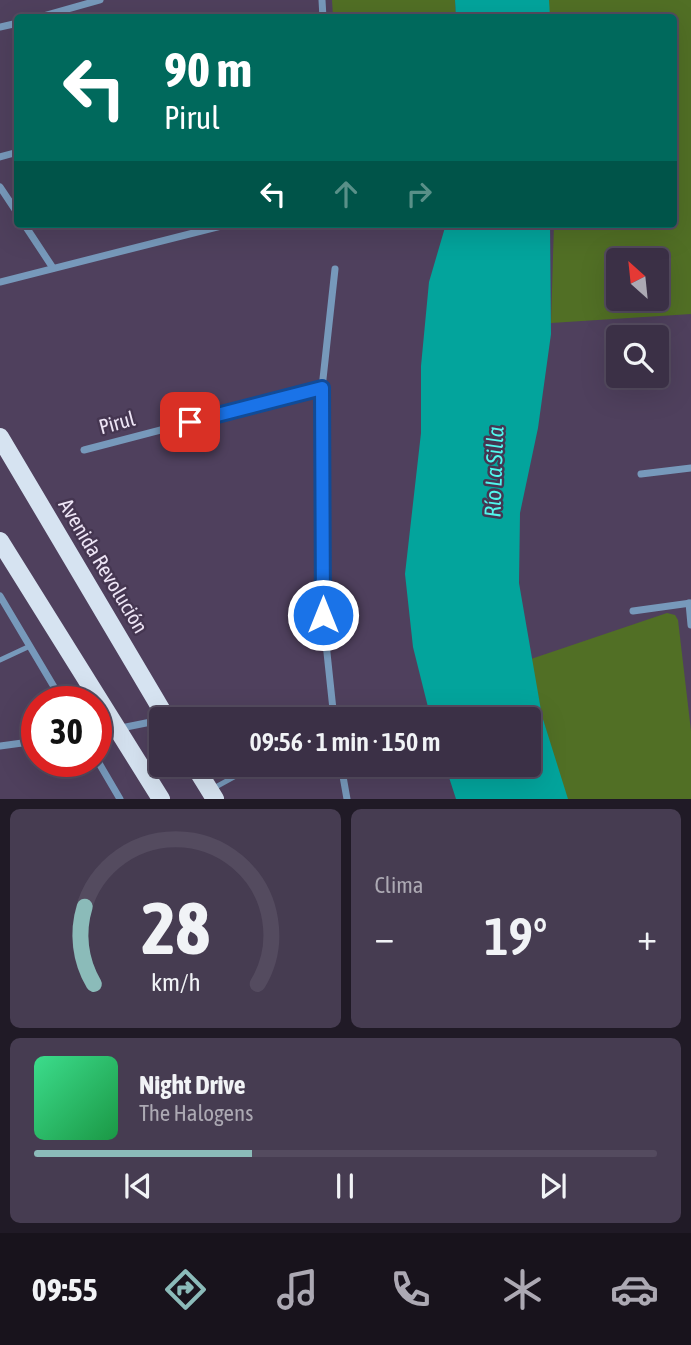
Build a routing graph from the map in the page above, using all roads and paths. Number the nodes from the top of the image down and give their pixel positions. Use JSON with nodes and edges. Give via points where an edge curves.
{"nodes":[{"id":1,"x":100,"y":0,"type":"edge"},
{"id":2,"x":50,"y":14,"type":"edge"},
{"id":3,"x":0,"y":187,"type":"edge"},
{"id":4,"x":14,"y":208,"type":"edge"},
{"id":5,"x":27,"y":228,"type":"edge"},
{"id":6,"x":213,"y":228,"type":"edge"},
{"id":7,"x":53,"y":268,"type":"junction"},
{"id":8,"x":334,"y":269,"type":"dead end"},
{"id":9,"x":0,"y":282,"type":"edge"},
{"id":10,"x":322,"y":388,"type":"junction"},
{"id":11,"x":0,"y":437,"type":"edge"},
{"id":12,"x":83,"y":450,"type":"dead end"},
{"id":13,"x":691,"y":468,"type":"edge"},
{"id":14,"x":641,"y":474,"type":"dead end"},
{"id":15,"x":0,"y":541,"type":"edge"},
{"id":16,"x":0,"y":596,"type":"edge"},
{"id":17,"x":690,"y":603,"type":"edge"},
{"id":18,"x":633,"y":611,"type":"dead end"},
{"id":19,"x":691,"y":625,"type":"edge"},
{"id":20,"x":30,"y":646,"type":"junction"},
{"id":21,"x":0,"y":660,"type":"edge"},
{"id":22,"x":54,"y":686,"type":"edge"},
{"id":23,"x":157,"y":707,"type":"edge"},
{"id":24,"x":333,"y":707,"type":"edge"},
{"id":25,"x":149,"y":722,"type":"edge"},
{"id":26,"x":119,"y":729,"type":"junction"},
{"id":27,"x":112,"y":730,"type":"edge"},
{"id":28,"x":21,"y":743,"type":"edge"},
{"id":29,"x":0,"y":746,"type":"edge"},
{"id":30,"x":107,"y":777,"type":"edge"},
{"id":31,"x":201,"y":777,"type":"edge"},
{"id":32,"x":238,"y":777,"type":"edge"},
{"id":33,"x":343,"y":777,"type":"edge"},
{"id":34,"x":212,"y":795,"type":"edge"},
{"id":35,"x":120,"y":799,"type":"edge"},
{"id":36,"x":161,"y":799,"type":"edge"},
{"id":37,"x":347,"y":799,"type":"edge"}],
"edges":[{"from":1,"to":2,"type":"street"},
{"from":3,"to":4,"type":"street"},
{"from":5,"to":7,"type":"street"},
{"from":6,"to":7,"type":"street"},
{"from":7,"to":9,"type":"street"},
{"from":8,"to":10,"type":"street"},
{"from":10,"to":12,"type":"street","name":"Pirul"},
{"from":10,"to":24,"type":"street","via":[[323,615]]},
{"from":11,"to":23,"type":"main road","name":"Avenida Revolución"},
{"from":13,"to":14,"type":"street"},
{"from":15,"to":26,"type":"main road"},
{"from":16,"to":20,"type":"street"},
{"from":17,"to":18,"type":"street"},
{"from":17,"to":19,"type":"street"},
{"from":20,"to":21,"type":"lane"},
{"from":20,"to":22,"type":"street"},
{"from":25,"to":26,"type":"street"},
{"from":26,"to":27,"type":"street"},
{"from":26,"to":36,"type":"main road"},
{"from":28,"to":29,"type":"street"},
{"from":30,"to":35,"type":"street"},
{"from":31,"to":34,"type":"main road"},
{"from":32,"to":34,"type":"lane"},
{"from":33,"to":37,"type":"street"}]}
